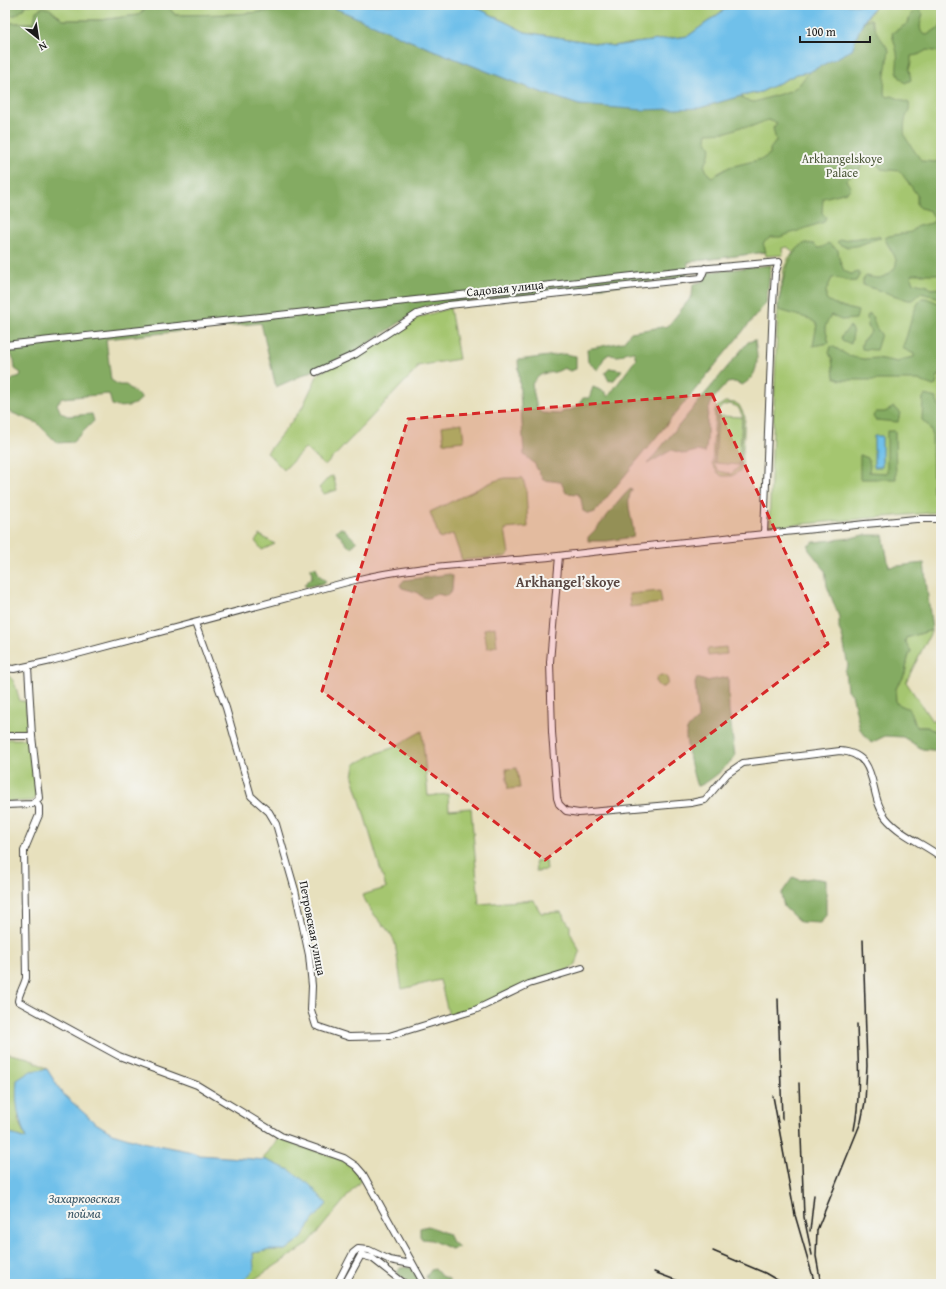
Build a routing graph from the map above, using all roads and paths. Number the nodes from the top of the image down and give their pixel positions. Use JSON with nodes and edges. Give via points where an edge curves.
{"nodes":[{"id":1,"x":705,"y":268,"type":"junction"},
{"id":2,"x":5,"y":345,"type":"edge"},
{"id":3,"x":316,"y":372,"type":"dead end"},
{"id":4,"x":941,"y":519,"type":"edge"},
{"id":5,"x":764,"y":534,"type":"junction"},
{"id":6,"x":559,"y":556,"type":"junction"},
{"id":7,"x":194,"y":623,"type":"junction"},
{"id":8,"x":28,"y":667,"type":"junction"},
{"id":9,"x":5,"y":668,"type":"edge"},
{"id":10,"x":5,"y":736,"type":"edge"},
{"id":11,"x":32,"y":736,"type":"junction"},
{"id":12,"x":36,"y":802,"type":"junction"},
{"id":13,"x":5,"y":805,"type":"edge"},
{"id":14,"x":941,"y":858,"type":"edge"},
{"id":15,"x":582,"y":968,"type":"dead end"},
{"id":16,"x":390,"y":1260,"type":"junction"},
{"id":17,"x":411,"y":1264,"type":"junction"},
{"id":18,"x":384,"y":1267,"type":"junction"},
{"id":19,"x":337,"y":1284,"type":"edge"},
{"id":20,"x":345,"y":1284,"type":"edge"},
{"id":21,"x":405,"y":1284,"type":"edge"},
{"id":22,"x":424,"y":1284,"type":"edge"}],
"edges":[{"from":1,"to":2,"type":"street"},
{"from":1,"to":3,"type":"street","name":"Садовая улица","via":[[701,278],[449,305],[418,314],[356,354]]},
{"from":1,"to":5,"type":"street","via":[[779,262],[775,274],[773,304]]},
{"from":4,"to":5,"type":"street","via":[[916,519]]},
{"from":5,"to":6,"type":"street"},
{"from":6,"to":7,"type":"street","via":[[395,572],[351,581]]},
{"from":6,"to":14,"type":"street","via":[[550,662],[557,798],[566,811],[584,813],[691,803],[705,800],[727,774],[743,763],[840,750],[849,751],[862,757],[867,764],[878,804],[887,819]]},
{"from":7,"to":8,"type":"street"},
{"from":7,"to":15,"type":"street","name":"Петровская улица","via":[[226,708],[251,796],[269,812],[276,824],[295,890],[309,955],[311,1010],[316,1026],[349,1037],[389,1036],[475,1010],[529,984]]},
{"from":8,"to":9,"type":"street"},
{"from":8,"to":11,"type":"street"},
{"from":10,"to":11,"type":"street"},
{"from":11,"to":12,"type":"street","via":[[40,795]]},
{"from":12,"to":13,"type":"street"},
{"from":12,"to":17,"type":"street","via":[[39,815],[24,851],[26,973],[25,984],[18,1001],[119,1056],[197,1085],[281,1136],[352,1162],[363,1174]]},
{"from":16,"to":17,"type":"street"},
{"from":16,"to":18,"type":"street"},
{"from":16,"to":19,"type":"street","via":[[369,1250],[358,1249],[353,1253]]},
{"from":17,"to":22,"type":"street"},
{"from":18,"to":20,"type":"street","via":[[372,1258],[361,1255]]},
{"from":18,"to":21,"type":"street"}]}
